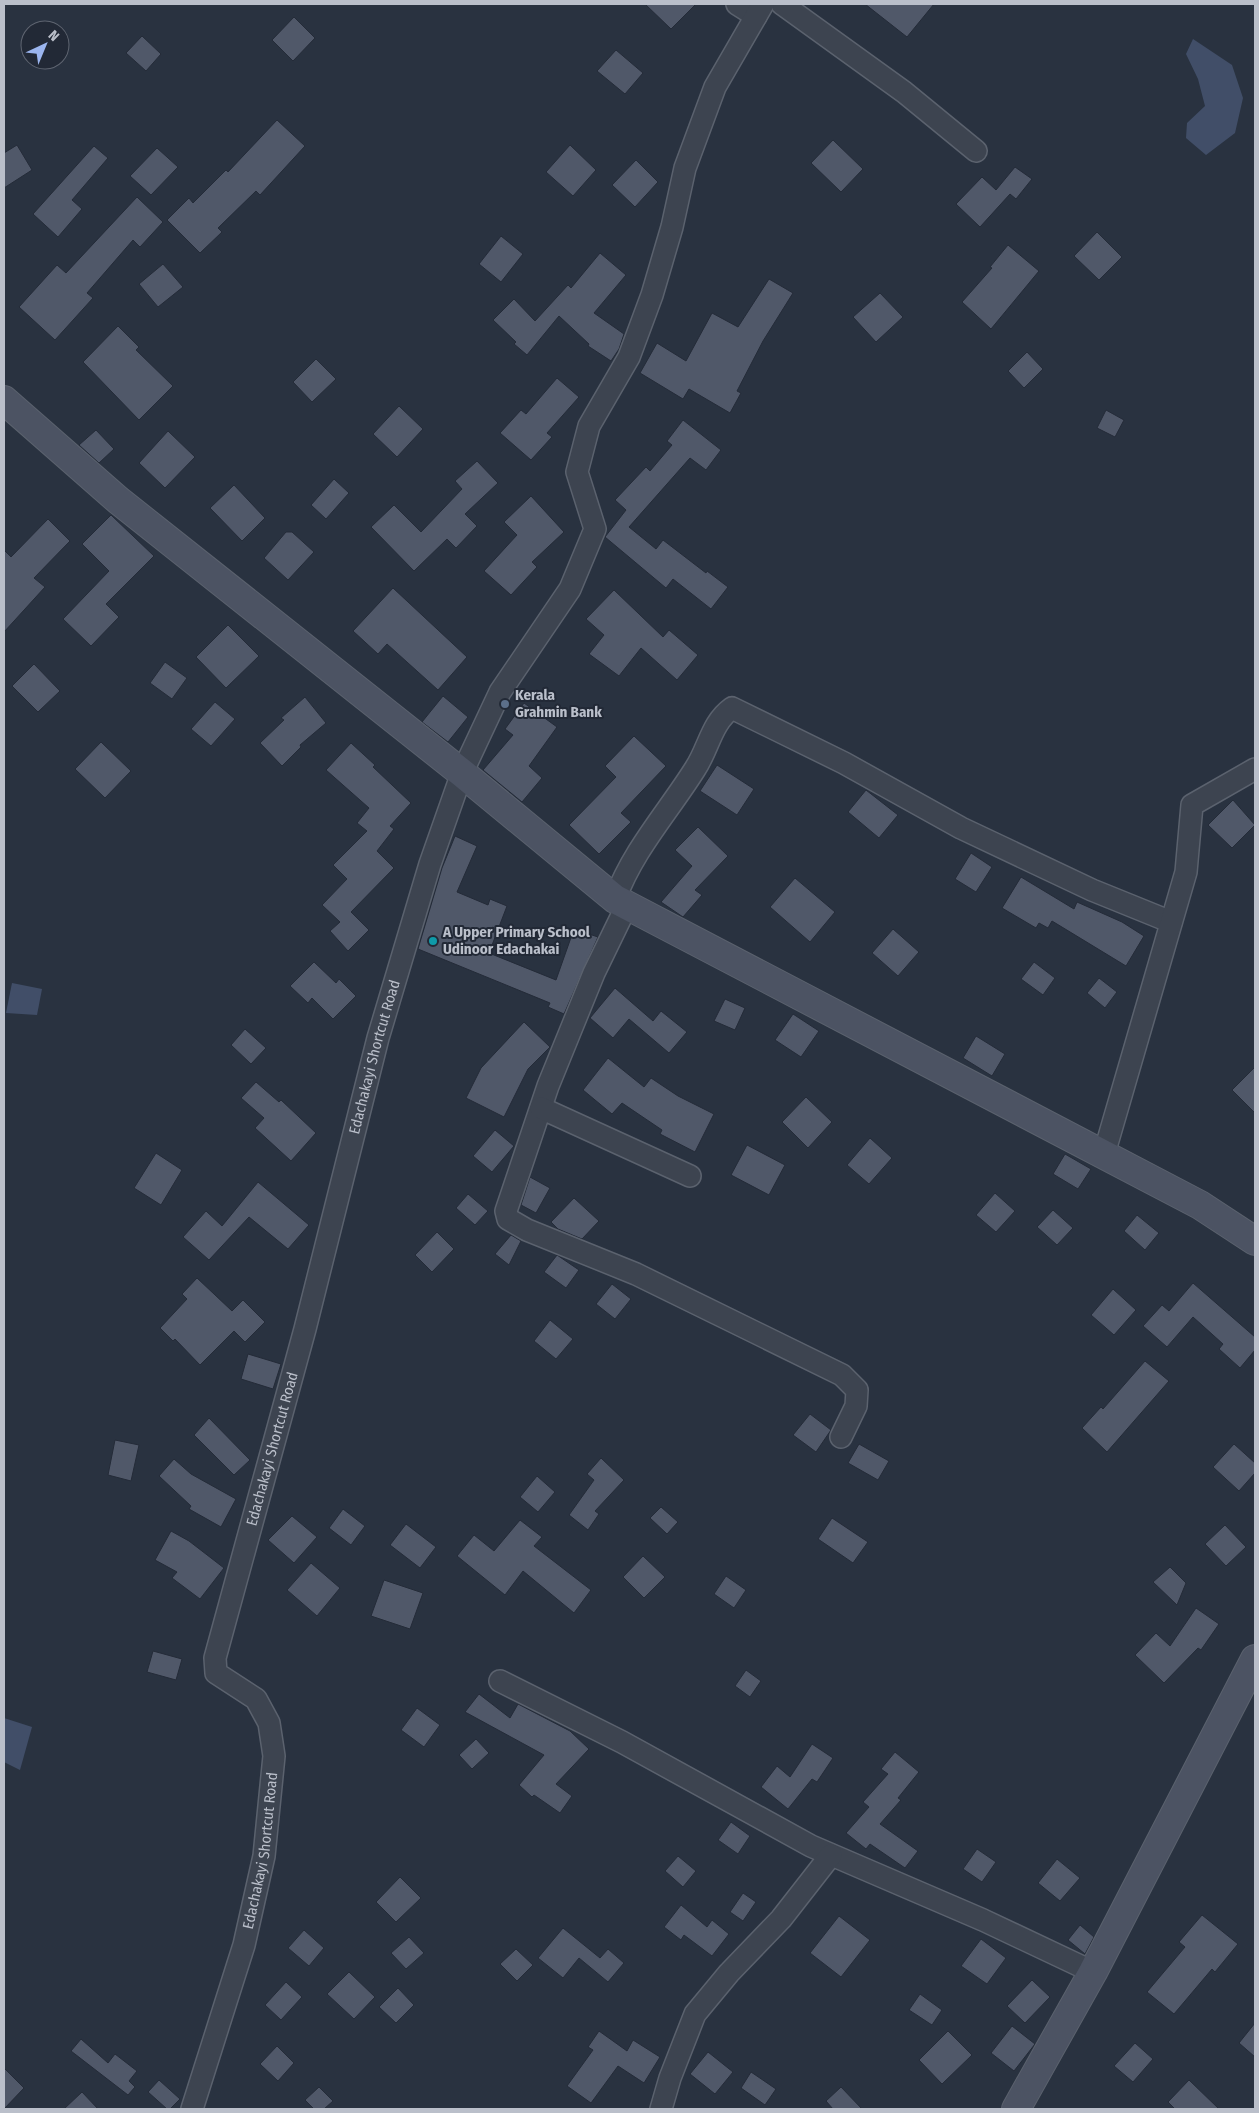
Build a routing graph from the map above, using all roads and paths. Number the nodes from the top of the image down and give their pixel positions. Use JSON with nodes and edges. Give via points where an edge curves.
{"nodes":[{"id":1,"x":737,"y":4,"type":"edge"},
{"id":2,"x":782,"y":4,"type":"edge"},
{"id":3,"x":759,"y":10,"type":"edge"},
{"id":4,"x":976,"y":150,"type":"dead end"},
{"id":5,"x":4,"y":400,"type":"edge"},
{"id":6,"x":1255,"y":769,"type":"edge"},
{"id":7,"x":462,"y":773,"type":"junction"},
{"id":8,"x":621,"y":902,"type":"junction"},
{"id":9,"x":1171,"y":922,"type":"junction"},
{"id":10,"x":542,"y":1108,"type":"junction"},
{"id":11,"x":1104,"y":1154,"type":"junction"},
{"id":12,"x":690,"y":1176,"type":"dead end"},
{"id":13,"x":1255,"y":1241,"type":"edge"},
{"id":14,"x":841,"y":1437,"type":"dead end"},
{"id":15,"x":1255,"y":1659,"type":"edge"},
{"id":16,"x":500,"y":1681,"type":"dead end"},
{"id":17,"x":831,"y":1855,"type":"junction"},
{"id":18,"x":1093,"y":1972,"type":"junction"},
{"id":19,"x":192,"y":2109,"type":"edge"},
{"id":20,"x":661,"y":2109,"type":"edge"},
{"id":21,"x":1016,"y":2109,"type":"edge"}],
"edges":[{"from":1,"to":3,"type":"street"},
{"from":2,"to":4,"type":"street","via":[[904,92]]},
{"from":3,"to":7,"type":"street","name":"Edachakayi Shortcut Road","via":[[716,88],[685,168],[652,295],[629,357],[589,426],[577,472],[595,529],[570,589],[500,692]]},
{"from":5,"to":7,"type":"main road","via":[[118,500]]},
{"from":6,"to":9,"type":"street","via":[[1192,806],[1186,872]]},
{"from":7,"to":8,"type":"main road"},
{"from":7,"to":19,"type":"street","name":"Edachakayi Shortcut Road","via":[[430,864],[378,1038],[305,1329],[214,1658],[216,1673],[256,1699],[269,1723],[274,1756],[264,1856],[244,1945]]},
{"from":8,"to":9,"type":"street","via":[[624,876],[696,768],[722,716],[732,708],[844,763],[961,828],[1092,890]]},
{"from":8,"to":10,"type":"street"},
{"from":8,"to":11,"type":"main road"},
{"from":9,"to":11,"type":"street"},
{"from":10,"to":12,"type":"street"},
{"from":10,"to":14,"type":"street","via":[[506,1211],[508,1219],[527,1230],[636,1274],[842,1375],[857,1390],[856,1406]]},
{"from":11,"to":13,"type":"main road","via":[[1200,1205]]},
{"from":15,"to":18,"type":"main road"},
{"from":16,"to":17,"type":"street","via":[[622,1742]]},
{"from":17,"to":18,"type":"street"},
{"from":17,"to":20,"type":"street","via":[[781,1919],[729,1973],[696,2014]]},
{"from":18,"to":21,"type":"main road"}]}
